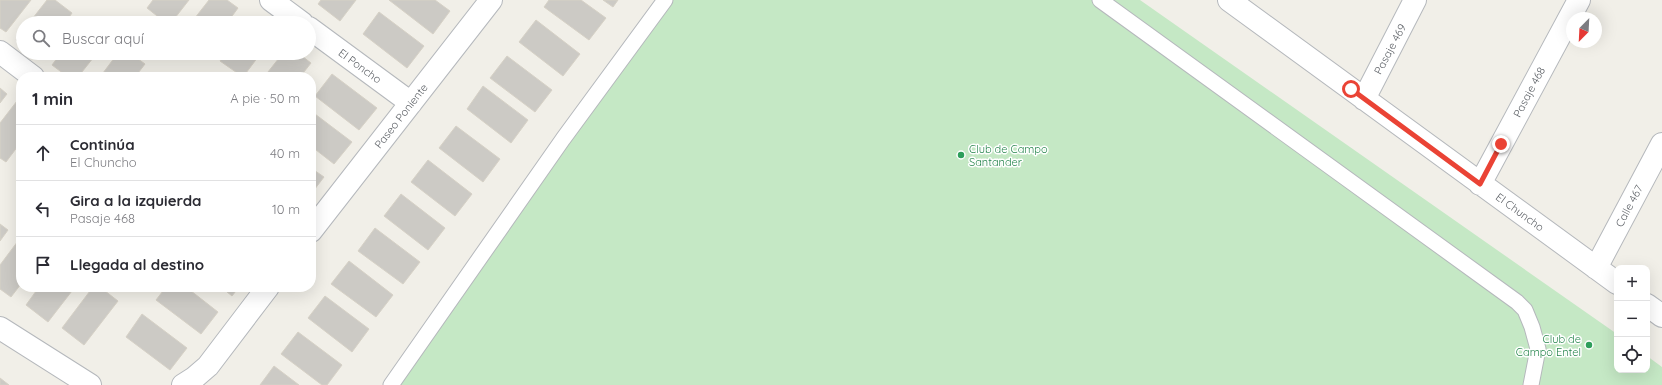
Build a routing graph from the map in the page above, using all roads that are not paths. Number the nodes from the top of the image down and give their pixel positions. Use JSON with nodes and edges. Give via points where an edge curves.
{"nodes":[{"id":1,"x":271,"y":0,"type":"edge"},
{"id":2,"x":491,"y":0,"type":"edge"},
{"id":3,"x":665,"y":0,"type":"edge"},
{"id":4,"x":1100,"y":0,"type":"edge"},
{"id":5,"x":1229,"y":0,"type":"edge"},
{"id":6,"x":1415,"y":0,"type":"edge"},
{"id":7,"x":1579,"y":0,"type":"edge"},
{"id":8,"x":1251,"y":7,"type":"edge"},
{"id":9,"x":293,"y":16,"type":"edge"},
{"id":10,"x":316,"y":33,"type":"edge"},
{"id":11,"x":0,"y":52,"type":"edge"},
{"id":12,"x":26,"y":72,"type":"edge"},
{"id":13,"x":1364,"y":99,"type":"junction"},
{"id":14,"x":411,"y":103,"type":"junction"},
{"id":15,"x":1662,"y":144,"type":"edge"},
{"id":16,"x":1480,"y":184,"type":"junction"},
{"id":17,"x":316,"y":225,"type":"edge"},
{"id":18,"x":1596,"y":268,"type":"junction"},
{"id":19,"x":1614,"y":281,"type":"edge"},
{"id":20,"x":264,"y":292,"type":"edge"},
{"id":21,"x":1650,"y":307,"type":"edge"},
{"id":22,"x":1662,"y":316,"type":"edge"},
{"id":23,"x":0,"y":328,"type":"edge"},
{"id":24,"x":90,"y":385,"type":"edge"},
{"id":25,"x":183,"y":385,"type":"edge"},
{"id":26,"x":391,"y":385,"type":"edge"},
{"id":27,"x":1531,"y":385,"type":"edge"}],
"edges":[{"from":1,"to":9,"type":"street"},
{"from":2,"to":14,"type":"street","name":"Paseo Poniente"},
{"from":3,"to":26,"type":"lane","via":[[562,138]]},
{"from":4,"to":27,"type":"lane","via":[[1517,302],[1525,310],[1538,350]]},
{"from":5,"to":8,"type":"street","name":"El Chuncho"},
{"from":6,"to":13,"type":"street","name":"Pasaje 469"},
{"from":7,"to":16,"type":"street","name":"Pasaje 468"},
{"from":8,"to":13,"type":"street","name":"El Chuncho"},
{"from":10,"to":14,"type":"street","name":"El Poncho"},
{"from":11,"to":12,"type":"street"},
{"from":13,"to":16,"type":"street","name":"El Chuncho"},
{"from":14,"to":17,"type":"street","name":"Paseo Poniente"},
{"from":15,"to":18,"type":"street","name":"Calle 467"},
{"from":16,"to":18,"type":"street","name":"El Chuncho"},
{"from":18,"to":19,"type":"street","name":"El Chuncho"},
{"from":20,"to":25,"type":"street","via":[[208,366]]},
{"from":21,"to":22,"type":"street"},
{"from":23,"to":24,"type":"street"}]}
